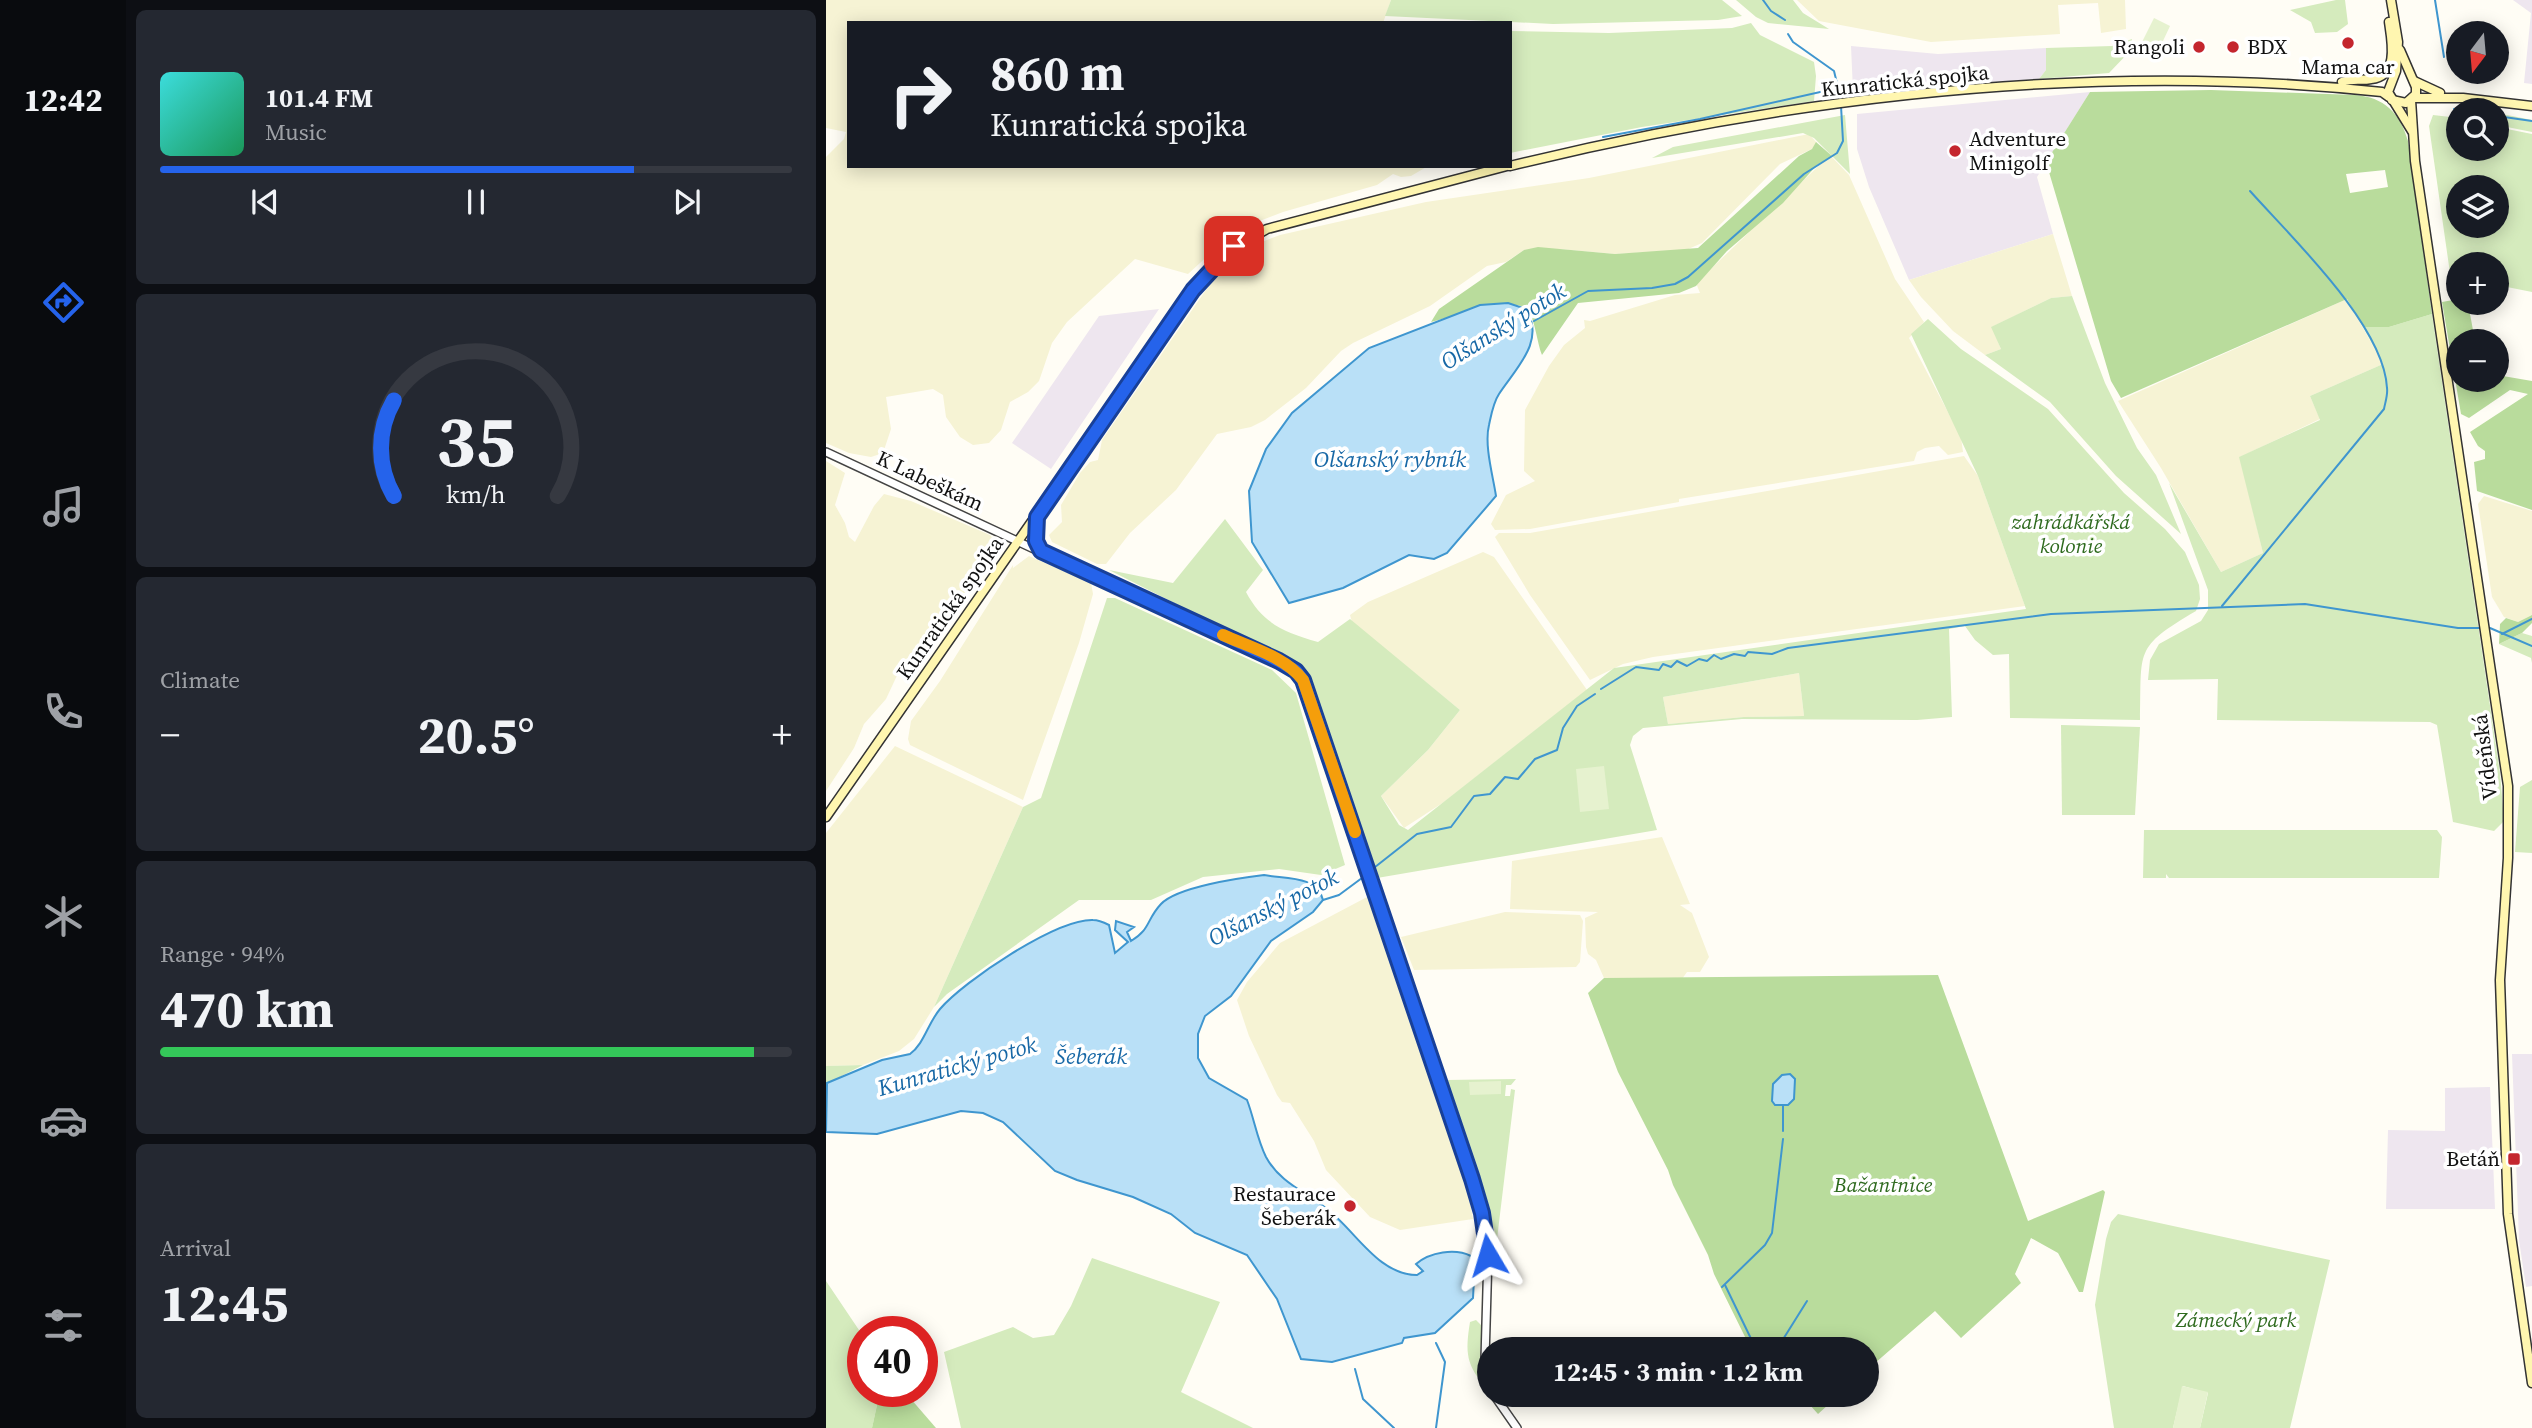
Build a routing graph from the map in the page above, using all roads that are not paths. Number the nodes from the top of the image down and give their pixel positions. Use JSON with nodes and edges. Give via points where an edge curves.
{"nodes":[{"id":1,"x":2392,"y":3,"type":"edge"},
{"id":2,"x":2398,"y":42,"type":"junction"},
{"id":3,"x":2392,"y":79,"type":"junction"},
{"id":4,"x":2413,"y":80,"type":"junction"},
{"id":5,"x":2342,"y":82,"type":"junction"},
{"id":6,"x":2310,"y":84,"type":"junction"},
{"id":7,"x":2390,"y":98,"type":"junction"},
{"id":8,"x":2446,"y":98,"type":"edge"},
{"id":9,"x":2463,"y":98,"type":"edge"},
{"id":10,"x":2413,"y":99,"type":"junction"},
{"id":11,"x":2509,"y":103,"type":"edge"},
{"id":12,"x":2532,"y":106,"type":"edge"},
{"id":13,"x":2412,"y":131,"type":"junction"},
{"id":14,"x":1512,"y":165,"type":"edge"},
{"id":15,"x":1501,"y":168,"type":"edge"},
{"id":16,"x":826,"y":452,"type":"edge"},
{"id":17,"x":1037,"y":517,"type":"junction"},
{"id":18,"x":995,"y":530,"type":"junction"},
{"id":19,"x":1019,"y":541,"type":"junction"},
{"id":20,"x":1041,"y":551,"type":"junction"},
{"id":21,"x":1005,"y":562,"type":"junction"},
{"id":22,"x":826,"y":817,"type":"edge"},
{"id":23,"x":1486,"y":1337,"type":"edge"},
{"id":24,"x":2532,"y":1383,"type":"edge"},
{"id":25,"x":1502,"y":1407,"type":"edge"},
{"id":26,"x":1517,"y":1428,"type":"edge"}],
"edges":[{"from":1,"to":2,"type":"main road","name":"Vídeňská"},
{"from":1,"to":5,"type":"main road","via":[[2388,68],[2376,78]]},
{"from":2,"to":3,"type":"main road","name":"Vídeňská"},
{"from":2,"to":4,"type":"main road","name":"Vídeňská"},
{"from":3,"to":4,"type":"main road","via":[[2402,75]]},
{"from":3,"to":5,"type":"main road","name":"Kunratická spojka","via":[[2376,84]]},
{"from":3,"to":7,"type":"main road","name":"Vídeňská","via":[[2387,89]]},
{"from":4,"to":9,"type":"main road","via":[[2432,91]]},
{"from":4,"to":10,"type":"main road","name":"Vídeňská"},
{"from":5,"to":6,"type":"main road","name":"Kunratická spojka"},
{"from":6,"to":7,"type":"main road","name":"Kunratická spojka","via":[[2382,92]]},
{"from":6,"to":14,"type":"main road","name":"Kunratická spojka","via":[[2084,84],[1858,102],[1672,131]]},
{"from":7,"to":10,"type":"main road","via":[[2402,104]]},
{"from":7,"to":13,"type":"main road","name":"Vídeňská"},
{"from":8,"to":10,"type":"main road"},
{"from":10,"to":13,"type":"main road","name":"Vídeňská"},
{"from":11,"to":12,"type":"main road"},
{"from":13,"to":24,"type":"main road","name":"Vídeňská","via":[[2508,786],[2500,980],[2508,1203]]},
{"from":15,"to":17,"type":"main road","name":"Kunratická spojka","via":[[1314,215],[1267,229],[1234,246],[1193,290]]},
{"from":16,"to":18,"type":"street","name":"K Labeškám"},
{"from":17,"to":19,"type":"main road","name":"Kunratická spojka"},
{"from":17,"to":20,"type":"street","via":[[1036,541]]},
{"from":18,"to":19,"type":"street","name":"K Labeškám"},
{"from":18,"to":21,"type":"street","via":[[1008,547]]},
{"from":19,"to":20,"type":"street","name":"K Labeškám"},
{"from":19,"to":21,"type":"main road","name":"Kunratická spojka"},
{"from":20,"to":23,"type":"street","name":"K Labeškám","via":[[1296,671],[1370,874],[1482,1213],[1488,1255]]},
{"from":21,"to":22,"type":"main road","name":"Kunratická spojka"},
{"from":25,"to":26,"type":"street"}]}
